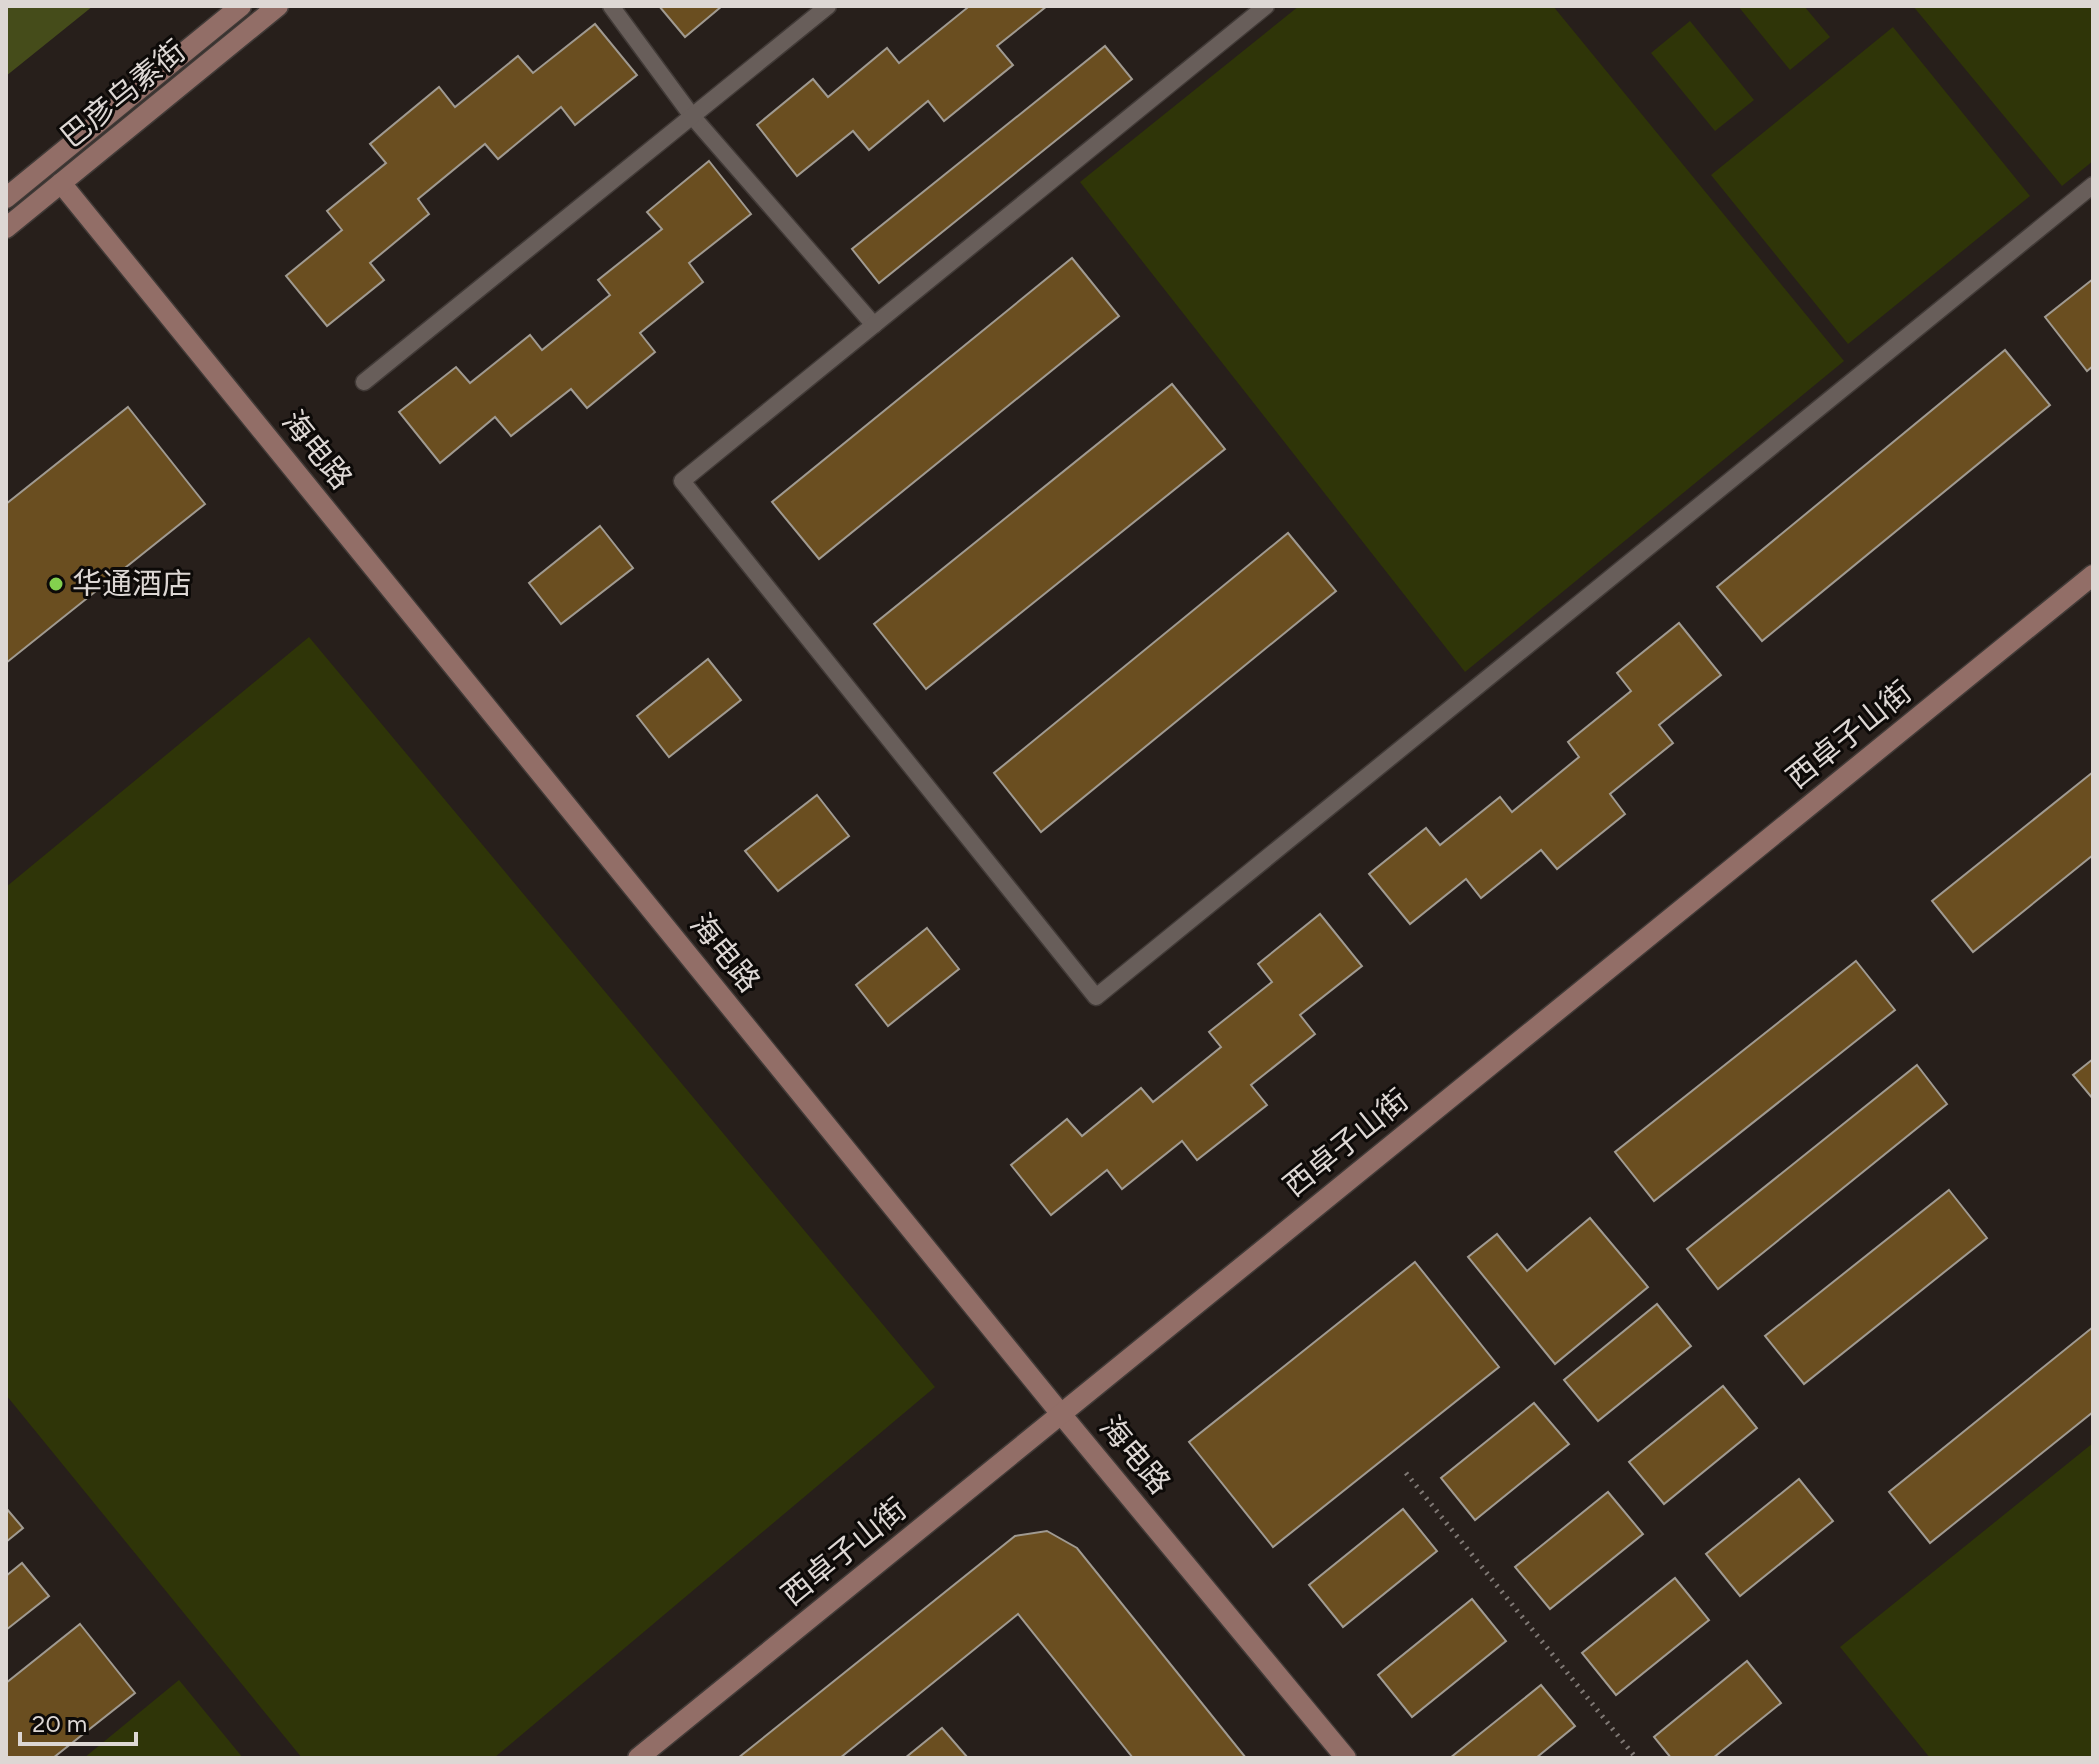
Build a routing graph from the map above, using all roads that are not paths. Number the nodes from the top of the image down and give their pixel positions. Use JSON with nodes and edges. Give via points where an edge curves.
{"nodes":[{"id":1,"x":241,"y":6,"type":"edge"},
{"id":2,"x":278,"y":6,"type":"edge"},
{"id":3,"x":611,"y":6,"type":"edge"},
{"id":4,"x":828,"y":6,"type":"edge"},
{"id":5,"x":1266,"y":6,"type":"edge"},
{"id":6,"x":692,"y":116,"type":"junction"},
{"id":7,"x":61,"y":183,"type":"junction"},
{"id":8,"x":2093,"y":185,"type":"edge"},
{"id":9,"x":6,"y":198,"type":"edge"},
{"id":10,"x":6,"y":228,"type":"edge"},
{"id":11,"x":874,"y":325,"type":"junction"},
{"id":12,"x":364,"y":382,"type":"dead end"},
{"id":13,"x":2093,"y":575,"type":"edge"},
{"id":14,"x":1061,"y":1414,"type":"junction"},
{"id":15,"x":638,"y":1758,"type":"edge"},
{"id":16,"x":1346,"y":1758,"type":"edge"}],
"edges":[{"from":1,"to":9,"type":"street","name":"巴彦乌素街"},
{"from":2,"to":7,"type":"street","name":"巴彦乌素街"},
{"from":3,"to":6,"type":"lane"},
{"from":4,"to":6,"type":"lane"},
{"from":5,"to":11,"type":"lane"},
{"from":6,"to":11,"type":"lane"},
{"from":6,"to":12,"type":"lane"},
{"from":7,"to":10,"type":"street","name":"巴彦乌素街"},
{"from":7,"to":14,"type":"street","name":"海电路"},
{"from":8,"to":11,"type":"lane","via":[[1096,997],[682,481]]},
{"from":13,"to":14,"type":"street","name":"西卓子山街"},
{"from":14,"to":15,"type":"street","name":"西卓子山街"},
{"from":14,"to":16,"type":"street","name":"海电路"}]}
